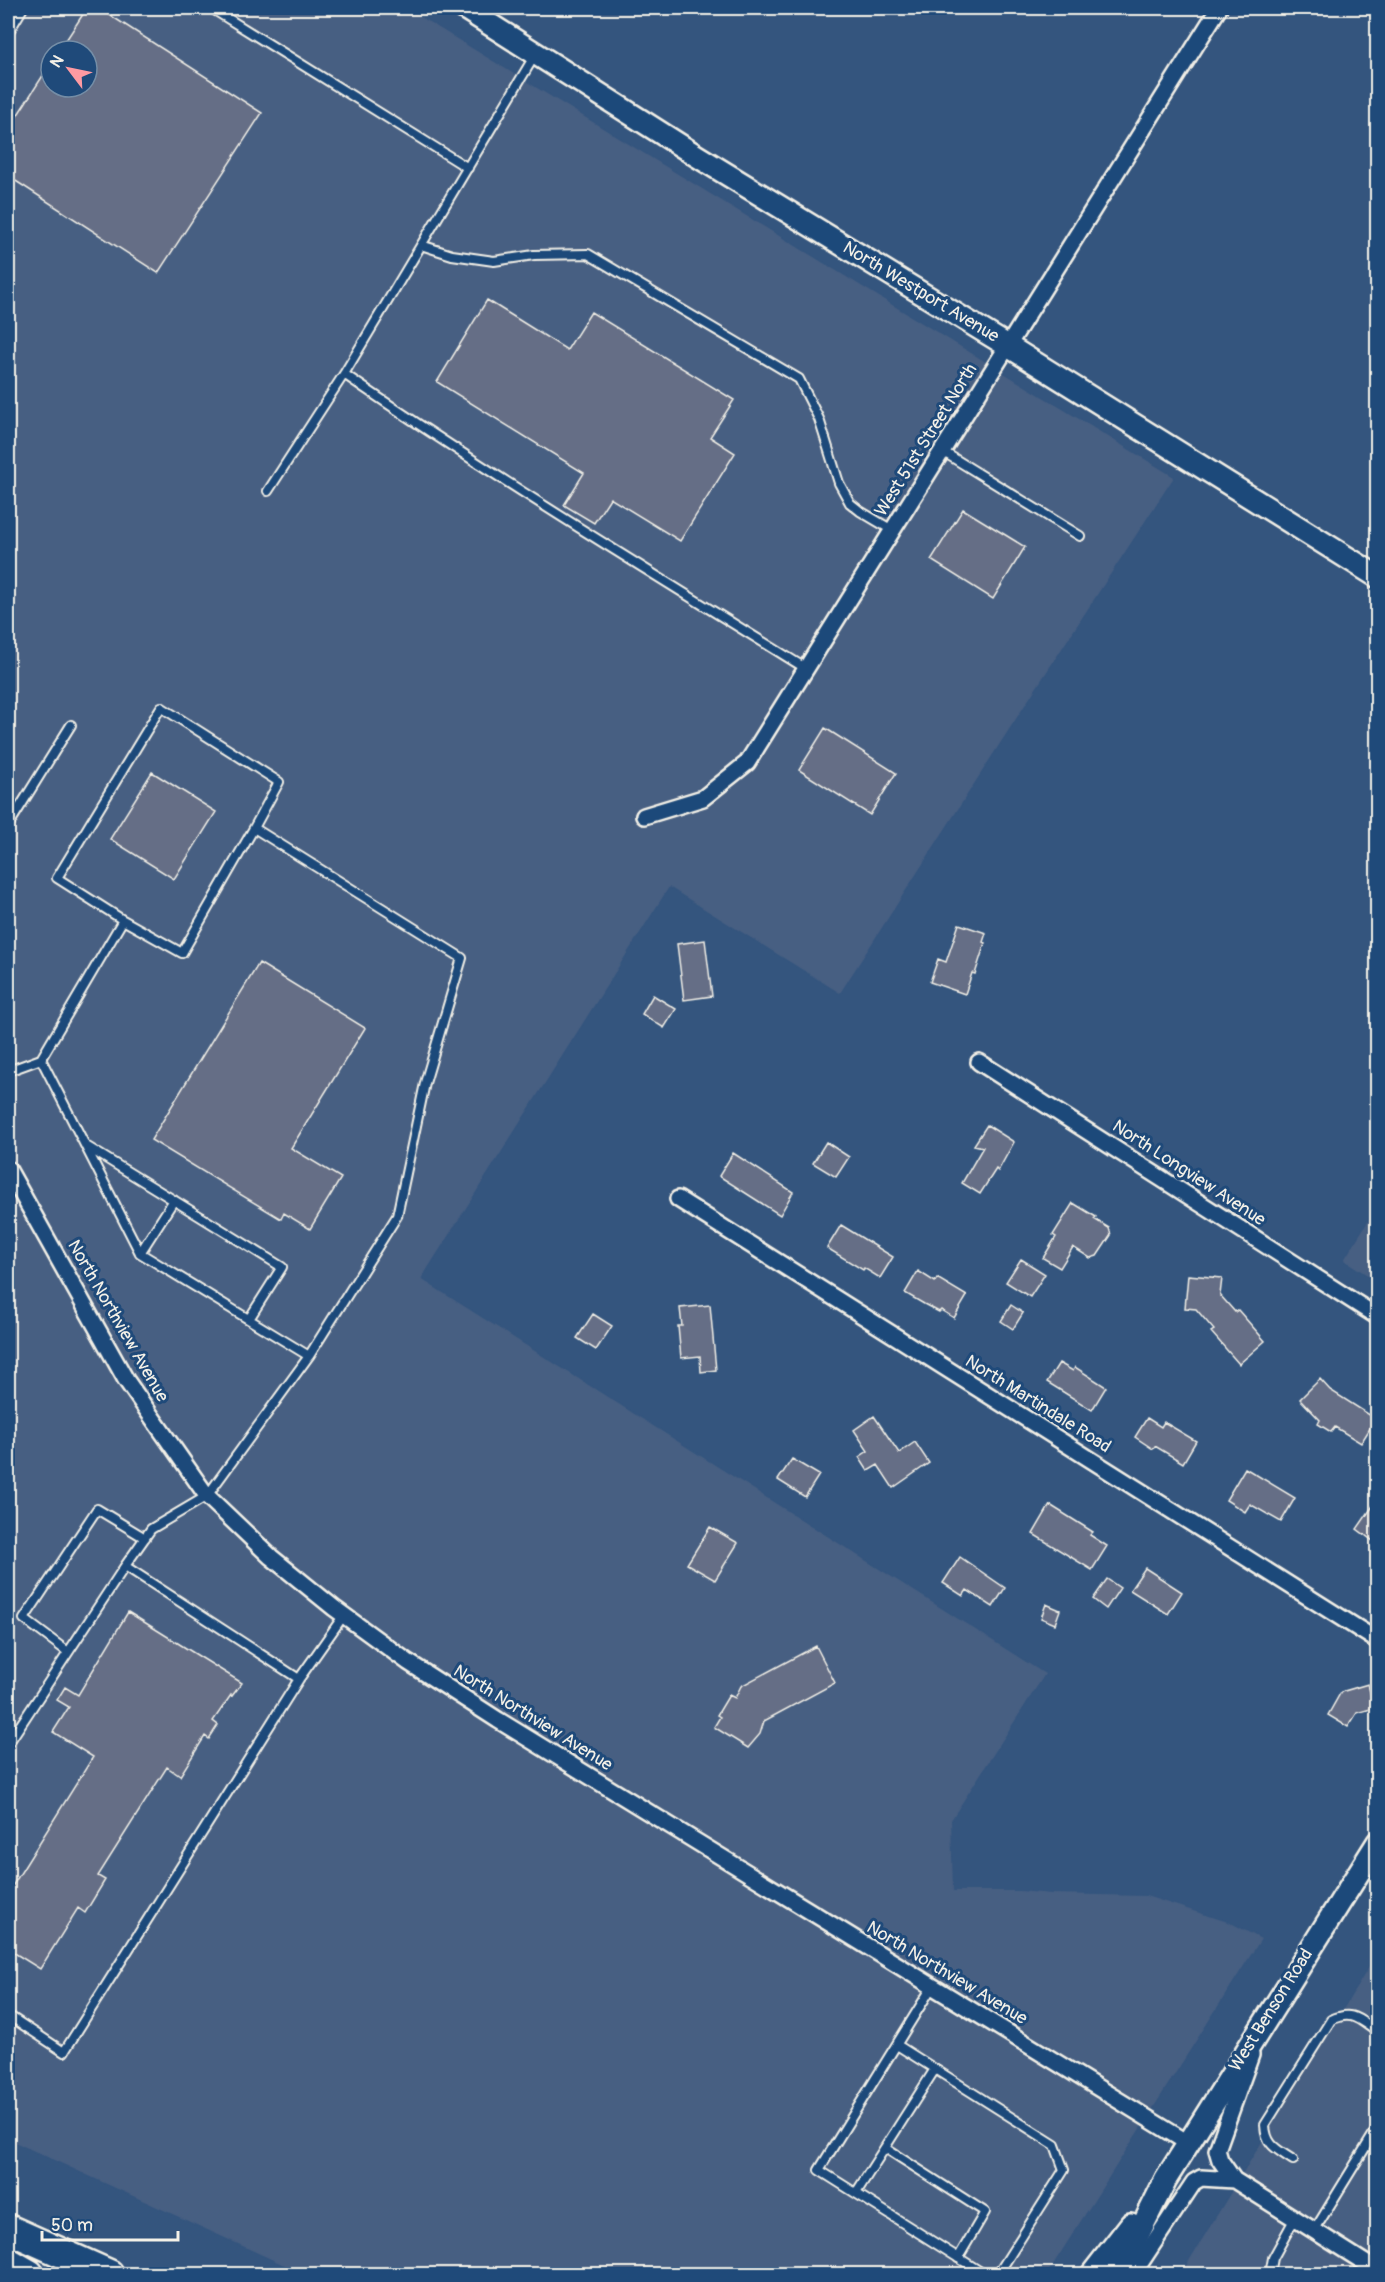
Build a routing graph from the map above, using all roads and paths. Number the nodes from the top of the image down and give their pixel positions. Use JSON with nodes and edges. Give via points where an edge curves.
{"nodes":[{"id":1,"x":23,"y":8,"type":"edge"},
{"id":2,"x":211,"y":8,"type":"edge"},
{"id":3,"x":464,"y":8,"type":"edge"},
{"id":4,"x":1219,"y":8,"type":"edge"},
{"id":5,"x":8,"y":33,"type":"edge"},
{"id":6,"x":536,"y":54,"type":"junction"},
{"id":7,"x":468,"y":168,"type":"junction"},
{"id":8,"x":421,"y":245,"type":"junction"},
{"id":9,"x":1008,"y":346,"type":"junction"},
{"id":10,"x":344,"y":374,"type":"junction"},
{"id":11,"x":942,"y":451,"type":"junction"},
{"id":12,"x":268,"y":491,"type":"dead end"},
{"id":13,"x":892,"y":530,"type":"junction"},
{"id":14,"x":1080,"y":536,"type":"dead end"},
{"id":15,"x":1377,"y":578,"type":"edge"},
{"id":16,"x":806,"y":668,"type":"junction"},
{"id":17,"x":71,"y":725,"type":"dead end"},
{"id":18,"x":644,"y":816,"type":"dead end"},
{"id":19,"x":8,"y":826,"type":"edge"},
{"id":20,"x":254,"y":828,"type":"junction"},
{"id":21,"x":123,"y":920,"type":"junction"},
{"id":22,"x":41,"y":1059,"type":"junction"},
{"id":23,"x":979,"y":1062,"type":"dead end"},
{"id":24,"x":8,"y":1071,"type":"edge"},
{"id":25,"x":85,"y":1145,"type":"junction"},
{"id":26,"x":8,"y":1168,"type":"edge"},
{"id":27,"x":678,"y":1199,"type":"dead end"},
{"id":28,"x":174,"y":1200,"type":"junction"},
{"id":29,"x":140,"y":1253,"type":"junction"},
{"id":30,"x":1377,"y":1317,"type":"edge"},
{"id":31,"x":249,"y":1319,"type":"junction"},
{"id":32,"x":309,"y":1356,"type":"junction"},
{"id":33,"x":207,"y":1496,"type":"junction"},
{"id":34,"x":145,"y":1538,"type":"junction"},
{"id":35,"x":125,"y":1566,"type":"junction"},
{"id":36,"x":344,"y":1615,"type":"junction"},
{"id":37,"x":1377,"y":1641,"type":"edge"},
{"id":38,"x":68,"y":1652,"type":"junction"},
{"id":39,"x":299,"y":1679,"type":"junction"},
{"id":40,"x":8,"y":1744,"type":"edge"},
{"id":41,"x":1377,"y":1842,"type":"edge"},
{"id":42,"x":932,"y":1987,"type":"junction"},
{"id":43,"x":8,"y":2015,"type":"edge"},
{"id":44,"x":1261,"y":2028,"type":"junction"},
{"id":45,"x":1376,"y":2031,"type":"dead end"},
{"id":46,"x":897,"y":2045,"type":"junction"},
{"id":47,"x":935,"y":2069,"type":"junction"},
{"id":48,"x":1377,"y":2127,"type":"edge"},
{"id":49,"x":1188,"y":2143,"type":"junction"},
{"id":50,"x":885,"y":2148,"type":"junction"},
{"id":51,"x":1293,"y":2160,"type":"dead end"},
{"id":52,"x":1166,"y":2179,"type":"junction"},
{"id":53,"x":1234,"y":2180,"type":"junction"},
{"id":54,"x":856,"y":2193,"type":"junction"},
{"id":55,"x":1295,"y":2218,"type":"junction"},
{"id":56,"x":8,"y":2229,"type":"edge"},
{"id":57,"x":1314,"y":2231,"type":"junction"},
{"id":58,"x":958,"y":2258,"type":"junction"},
{"id":59,"x":8,"y":2262,"type":"edge"},
{"id":60,"x":1377,"y":2271,"type":"edge"},
{"id":61,"x":29,"y":2274,"type":"edge"},
{"id":62,"x":109,"y":2274,"type":"edge"},
{"id":63,"x":984,"y":2274,"type":"edge"},
{"id":64,"x":998,"y":2274,"type":"edge"},
{"id":65,"x":1092,"y":2274,"type":"edge"},
{"id":66,"x":1114,"y":2274,"type":"edge"},
{"id":67,"x":1133,"y":2274,"type":"edge"},
{"id":68,"x":1270,"y":2274,"type":"edge"}],
"edges":[{"from":1,"to":5,"type":"lane"},
{"from":2,"to":7,"type":"lane"},
{"from":3,"to":6,"type":"main road","name":"North Westport Avenue"},
{"from":4,"to":9,"type":"street","name":"West 51st Street North"},
{"from":6,"to":7,"type":"lane"},
{"from":6,"to":9,"type":"main road","name":"North Westport Avenue"},
{"from":7,"to":8,"type":"lane"},
{"from":8,"to":10,"type":"lane"},
{"from":8,"to":13,"type":"lane","via":[[494,261],[534,255],[588,254],[799,380],[819,419],[839,483],[850,502]]},
{"from":9,"to":11,"type":"street","name":"West 51st Street North"},
{"from":9,"to":15,"type":"main road","name":"North Westport Avenue"},
{"from":10,"to":12,"type":"lane"},
{"from":10,"to":16,"type":"lane","via":[[562,518]]},
{"from":11,"to":13,"type":"street","name":"West 51st Street North"},
{"from":11,"to":14,"type":"lane"},
{"from":13,"to":16,"type":"street","name":"West 51st Street North"},
{"from":16,"to":18,"type":"street","name":"West 51st Street North","via":[[747,763],[703,798]]},
{"from":17,"to":19,"type":"lane"},
{"from":20,"to":21,"type":"lane","via":[[182,953]]},
{"from":20,"to":21,"type":"lane","via":[[279,782],[161,707],[57,878]]},
{"from":20,"to":32,"type":"lane","via":[[462,958],[424,1083],[397,1216]]},
{"from":21,"to":22,"type":"lane"},
{"from":22,"to":24,"type":"lane"},
{"from":22,"to":25,"type":"lane"},
{"from":23,"to":30,"type":"street","name":"North Longview Avenue"},
{"from":25,"to":28,"type":"lane"},
{"from":25,"to":29,"type":"lane"},
{"from":26,"to":33,"type":"street","name":"North Northview Avenue","via":[[126,1380]]},
{"from":27,"to":37,"type":"street","name":"North Martindale Road"},
{"from":28,"to":29,"type":"lane"},
{"from":28,"to":31,"type":"lane","via":[[282,1267]]},
{"from":29,"to":31,"type":"lane"},
{"from":31,"to":32,"type":"lane"},
{"from":32,"to":33,"type":"lane"},
{"from":33,"to":34,"type":"lane","via":[[151,1529]]},
{"from":33,"to":36,"type":"street","name":"North Northview Avenue","via":[[271,1557]]},
{"from":34,"to":35,"type":"lane"},
{"from":34,"to":38,"type":"lane","via":[[97,1509],[24,1619]]},
{"from":35,"to":38,"type":"lane"},
{"from":35,"to":39,"type":"lane"},
{"from":36,"to":39,"type":"lane"},
{"from":36,"to":42,"type":"street","name":"North Northview Avenue","via":[[488,1713]]},
{"from":38,"to":40,"type":"lane"},
{"from":39,"to":43,"type":"lane","via":[[64,2052]]},
{"from":41,"to":44,"type":"main road","name":"West Benson Road"},
{"from":42,"to":46,"type":"lane"},
{"from":42,"to":49,"type":"street","name":"North Northview Avenue"},
{"from":44,"to":49,"type":"main road","name":"West Benson Road"},
{"from":44,"to":53,"type":"street","via":[[1217,2150]]},
{"from":45,"to":51,"type":"lane","via":[[1344,2014],[1331,2020],[1264,2125],[1265,2138]]},
{"from":46,"to":47,"type":"lane"},
{"from":46,"to":54,"type":"lane","via":[[819,2170]]},
{"from":47,"to":50,"type":"lane"},
{"from":47,"to":64,"type":"lane","via":[[1055,2145],[1064,2170]]},
{"from":48,"to":57,"type":"lane"},
{"from":49,"to":52,"type":"main road","name":"West Benson Road"},
{"from":50,"to":54,"type":"lane"},
{"from":50,"to":58,"type":"lane","via":[[985,2212]]},
{"from":52,"to":65,"type":"main road","name":"West Benson Road"},
{"from":52,"to":66,"type":"main road","name":"West Benson Road"},
{"from":53,"to":55,"type":"street"},
{"from":53,"to":67,"type":"street","via":[[1201,2178],[1194,2182]]},
{"from":54,"to":58,"type":"lane"},
{"from":55,"to":57,"type":"street"},
{"from":55,"to":68,"type":"lane","via":[[1273,2258]]},
{"from":56,"to":62,"type":"highway"},
{"from":57,"to":60,"type":"street"},
{"from":58,"to":63,"type":"lane"},
{"from":59,"to":61,"type":"highway"}]}
